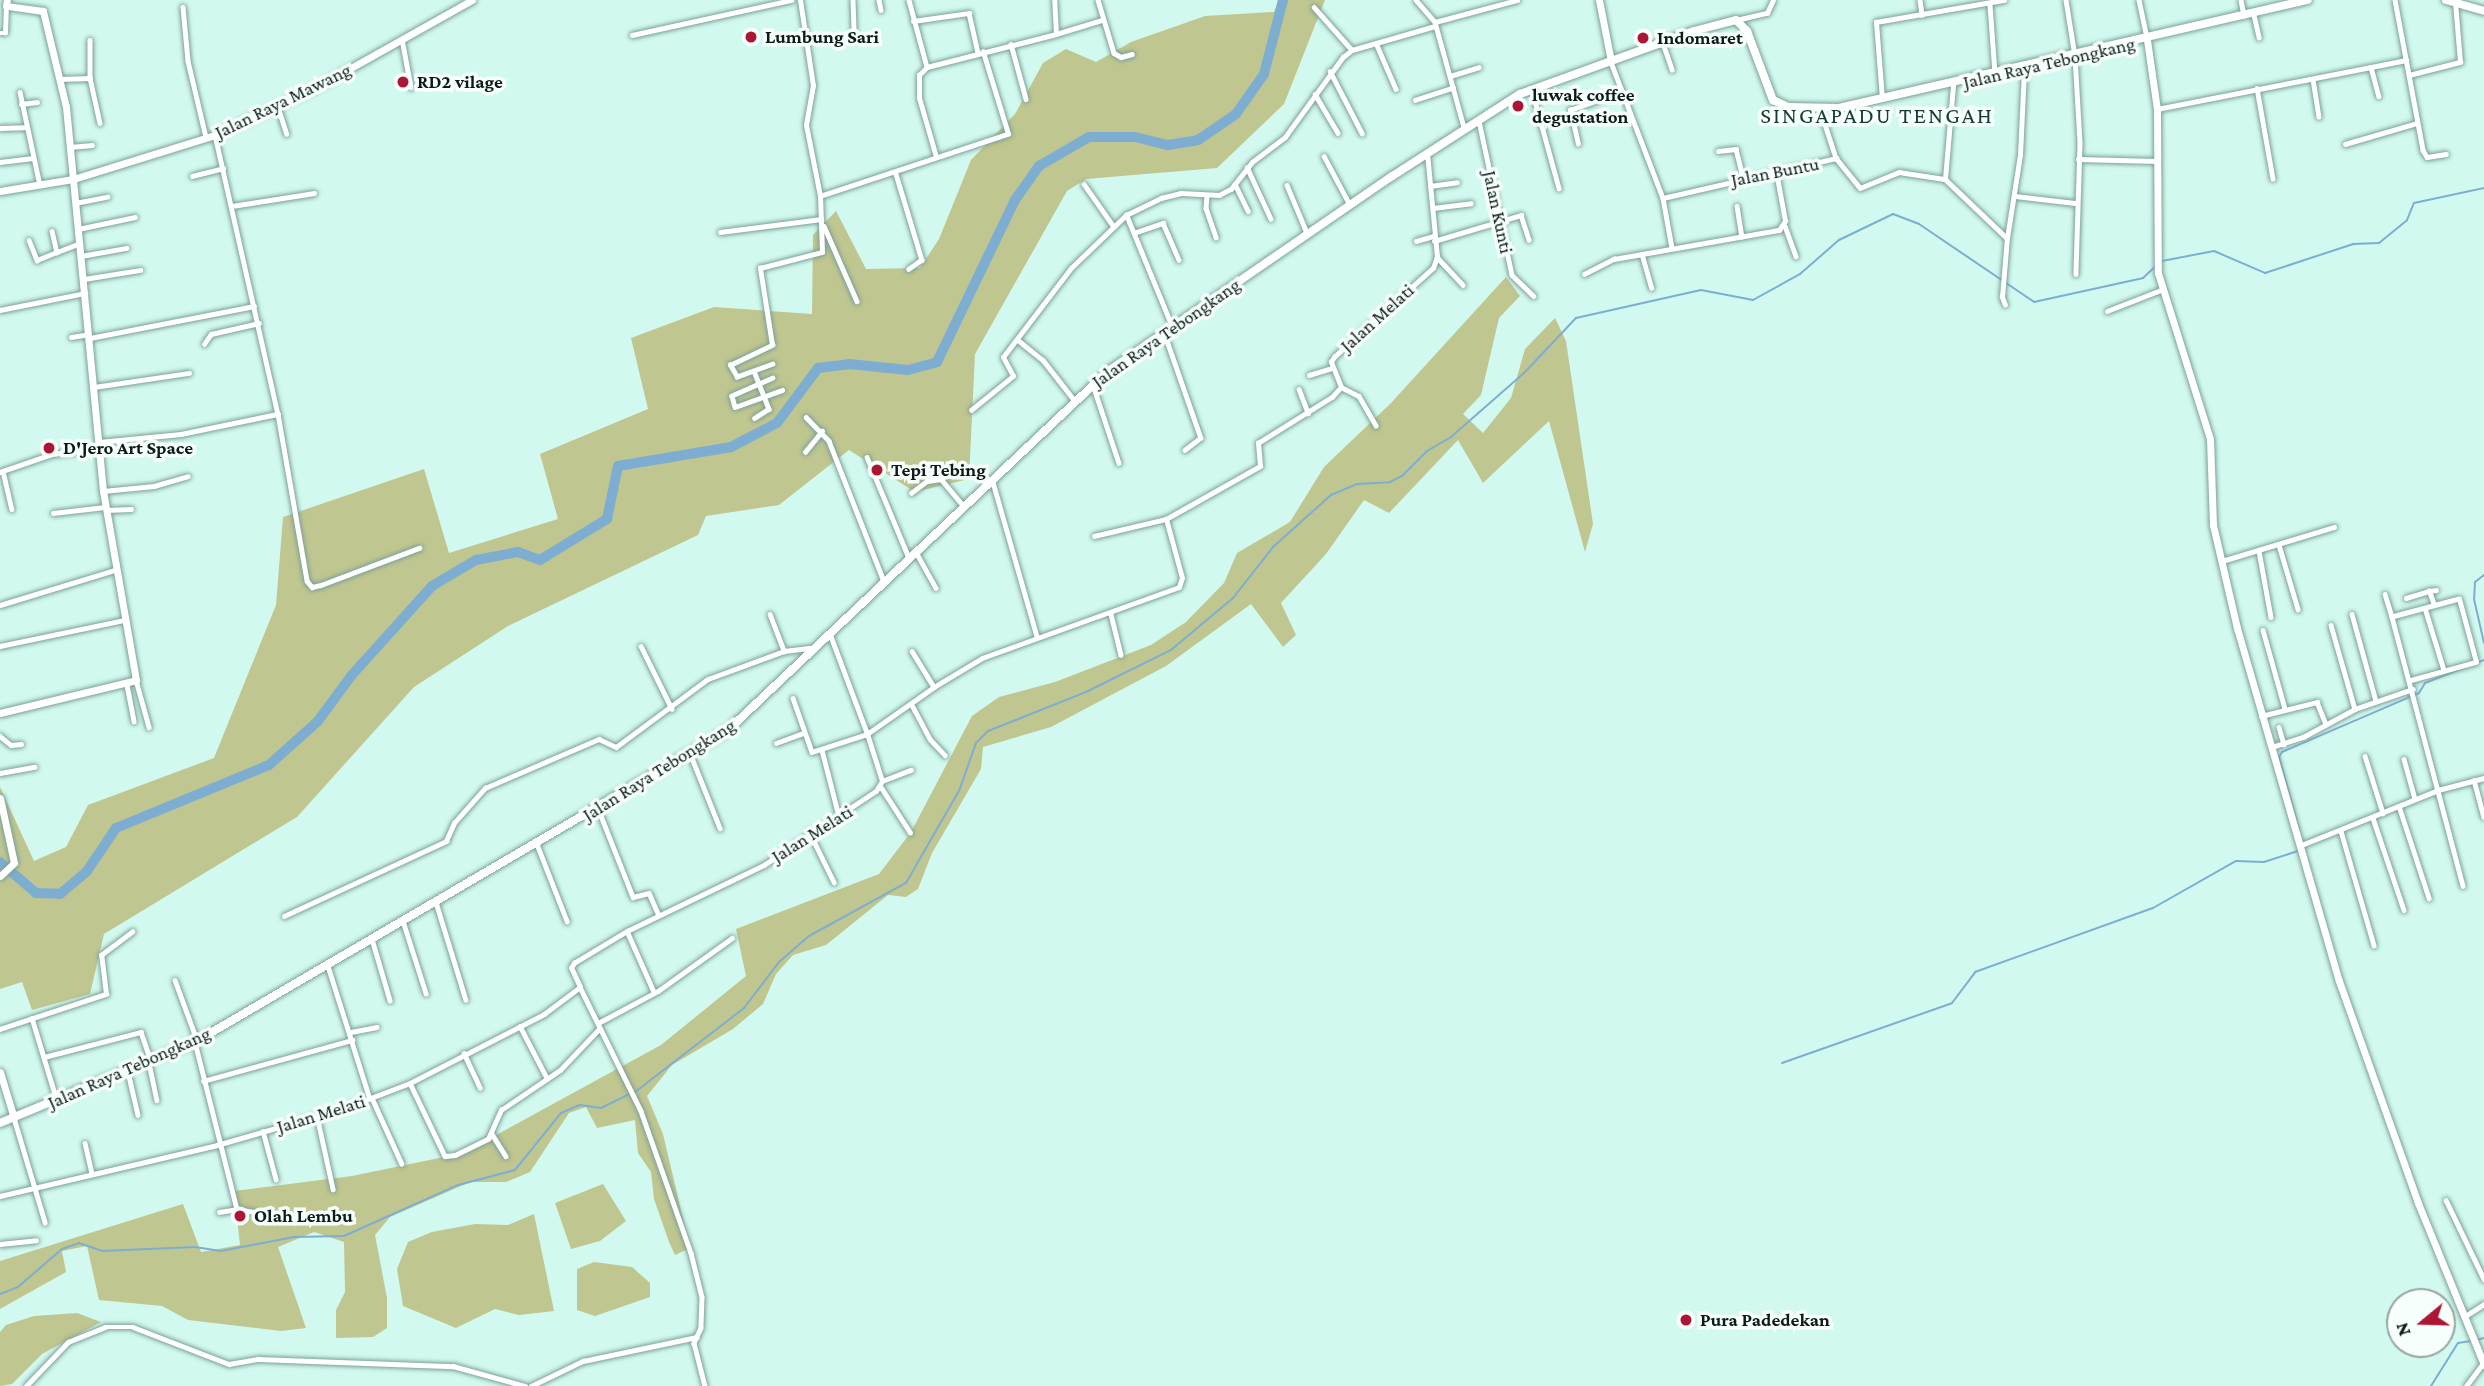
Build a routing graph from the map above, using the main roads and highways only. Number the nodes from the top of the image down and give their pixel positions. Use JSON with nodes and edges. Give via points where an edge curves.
{"nodes":[{"id":1,"x":472,"y":0,"type":"edge"},
{"id":2,"x":1599,"y":0,"type":"edge"},
{"id":3,"x":2308,"y":0,"type":"edge"},
{"id":4,"x":2446,"y":0,"type":"edge"},
{"id":5,"x":6,"y":3,"type":"edge"},
{"id":6,"x":2484,"y":11,"type":"edge"},
{"id":7,"x":2147,"y":40,"type":"junction"},
{"id":8,"x":1611,"y":61,"type":"junction"},
{"id":9,"x":73,"y":179,"type":"junction"},
{"id":10,"x":0,"y":191,"type":"edge"},
{"id":11,"x":0,"y":713,"type":"edge"},
{"id":12,"x":0,"y":798,"type":"edge"},
{"id":13,"x":0,"y":876,"type":"edge"},
{"id":14,"x":0,"y":1072,"type":"edge"},
{"id":15,"x":14,"y":1118,"type":"junction"},
{"id":16,"x":0,"y":1123,"type":"edge"},
{"id":17,"x":2484,"y":1364,"type":"edge"}],
"edges":[{"from":1,"to":9,"type":"main road","name":"Jalan Raya Mawang","via":[[278,107],[215,135]]},
{"from":2,"to":8,"type":"main road"},
{"from":3,"to":7,"type":"main road","name":"Jalan Raya Tebongkang"},
{"from":4,"to":6,"type":"main road"},
{"from":5,"to":9,"type":"main road","via":[[43,10],[65,107]]},
{"from":7,"to":8,"type":"main road","name":"Jalan Raya Tebongkang","via":[[1882,100],[1820,109],[1788,107],[1773,100],[1747,31],[1736,20]]},
{"from":7,"to":17,"type":"main road","via":[[2157,109],[2158,273],[2210,439],[2212,514],[2260,716],[2339,981]]},
{"from":8,"to":15,"type":"main road","name":"Jalan Raya Tebongkang","via":[[1531,89],[1464,127],[1093,385],[733,727],[196,1041]]},
{"from":9,"to":10,"type":"main road","name":"Jalan Raya Mawang"},
{"from":9,"to":11,"type":"main road","via":[[105,509],[136,680]]},
{"from":12,"to":13,"type":"main road","via":[[13,868]]},
{"from":14,"to":15,"type":"main road"},
{"from":15,"to":16,"type":"main road","name":"Jalan Raya Tebongkang"}]}
